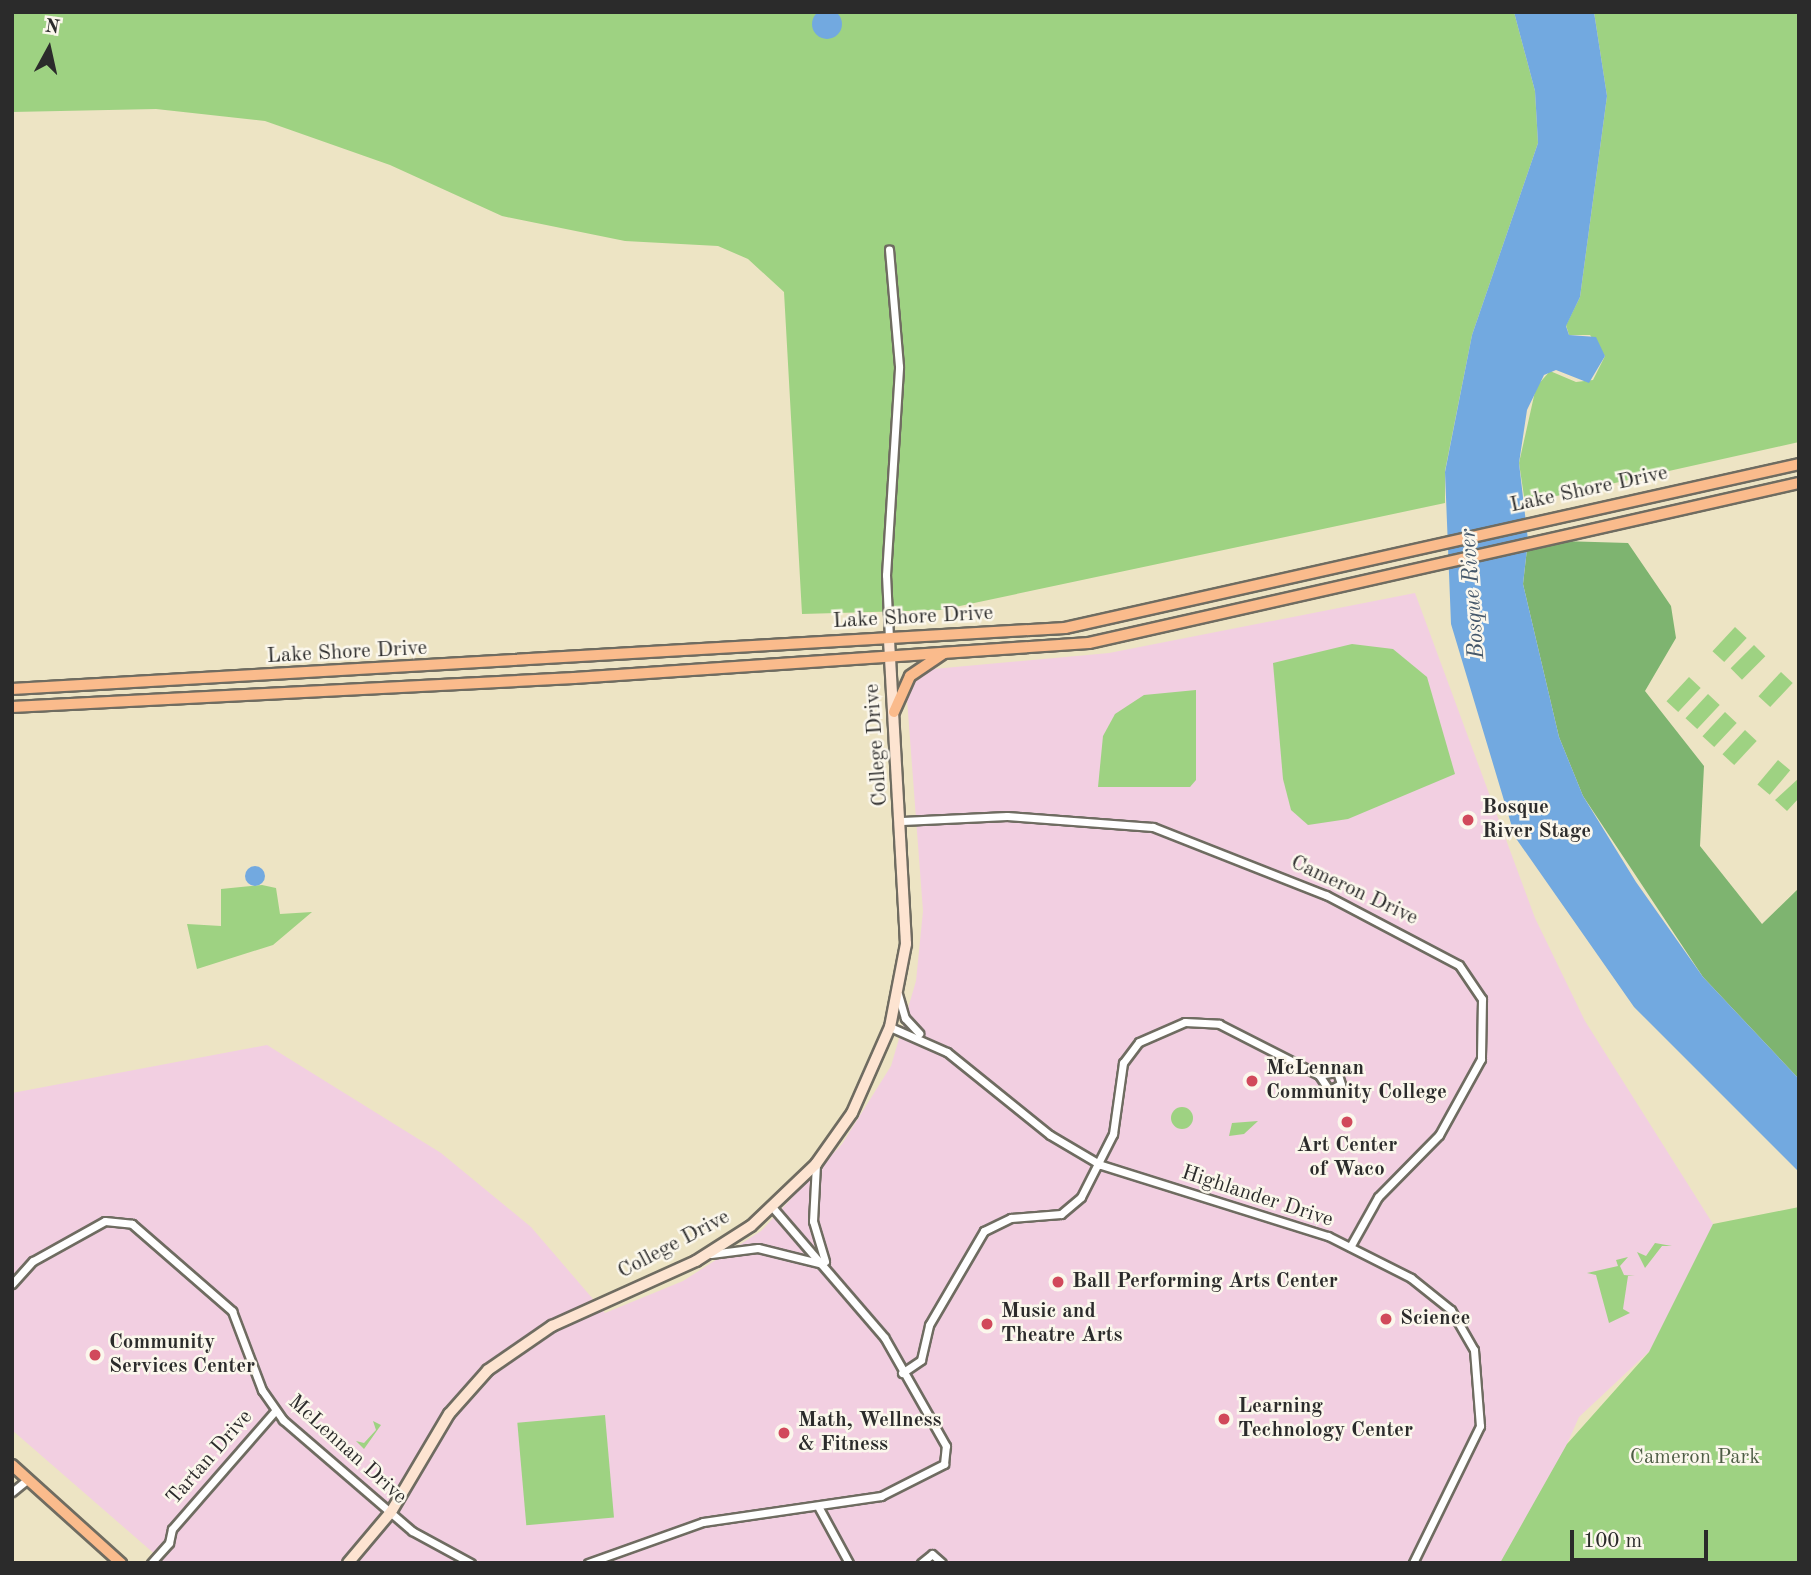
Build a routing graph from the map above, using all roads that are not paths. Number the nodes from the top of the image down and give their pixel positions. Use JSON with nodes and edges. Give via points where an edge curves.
{"nodes":[{"id":1,"x":889,"y":249,"type":"dead end"},
{"id":2,"x":1799,"y":464,"type":"edge"},
{"id":3,"x":1799,"y":484,"type":"edge"},
{"id":4,"x":889,"y":638,"type":"junction"},
{"id":5,"x":945,"y":652,"type":"junction"},
{"id":6,"x":890,"y":654,"type":"junction"},
{"id":7,"x":12,"y":689,"type":"edge"},
{"id":8,"x":12,"y":707,"type":"edge"},
{"id":9,"x":894,"y":712,"type":"junction"},
{"id":10,"x":902,"y":821,"type":"junction"},
{"id":11,"x":898,"y":994,"type":"junction"},
{"id":12,"x":890,"y":1027,"type":"junction"},
{"id":13,"x":928,"y":1040,"type":"junction"},
{"id":14,"x":1319,"y":1075,"type":"dead end"},
{"id":15,"x":1098,"y":1163,"type":"junction"},
{"id":16,"x":816,"y":1164,"type":"junction"},
{"id":17,"x":773,"y":1208,"type":"junction"},
{"id":18,"x":1350,"y":1247,"type":"junction"},
{"id":19,"x":704,"y":1256,"type":"junction"},
{"id":20,"x":826,"y":1265,"type":"junction"},
{"id":21,"x":12,"y":1284,"type":"edge"},
{"id":22,"x":902,"y":1373,"type":"junction"},
{"id":23,"x":275,"y":1411,"type":"junction"},
{"id":24,"x":12,"y":1465,"type":"edge"},
{"id":25,"x":27,"y":1479,"type":"junction"},
{"id":26,"x":12,"y":1492,"type":"edge"},
{"id":27,"x":819,"y":1507,"type":"junction"},
{"id":28,"x":391,"y":1512,"type":"junction"},
{"id":29,"x":121,"y":1563,"type":"edge"},
{"id":30,"x":151,"y":1563,"type":"edge"},
{"id":31,"x":348,"y":1563,"type":"edge"},
{"id":32,"x":471,"y":1563,"type":"edge"},
{"id":33,"x":588,"y":1563,"type":"edge"},
{"id":34,"x":849,"y":1563,"type":"edge"},
{"id":35,"x":921,"y":1563,"type":"edge"},
{"id":36,"x":942,"y":1563,"type":"edge"},
{"id":37,"x":1413,"y":1563,"type":"edge"}],
"edges":[{"from":1,"to":4,"type":"street","via":[[899,366],[886,575]]},
{"from":2,"to":4,"type":"main road","name":"Lake Shore Drive","via":[[1414,547],[1092,624]]},
{"from":3,"to":5,"type":"main road","name":"Lake Shore Drive","via":[[1112,639]]},
{"from":4,"to":6,"type":"street","name":"College Drive"},
{"from":4,"to":7,"type":"main road","name":"Lake Shore Drive"},
{"from":5,"to":6,"type":"main road","name":"Lake Shore Drive"},
{"from":5,"to":9,"type":"main road","via":[[910,676]]},
{"from":6,"to":8,"type":"main road","name":"Lake Shore Drive"},
{"from":6,"to":9,"type":"street","name":"College Drive"},
{"from":9,"to":10,"type":"street","name":"College Drive"},
{"from":10,"to":11,"type":"street","name":"College Drive","via":[[907,916]]},
{"from":10,"to":18,"type":"street","name":"Cameron Drive","via":[[1007,816],[1153,827],[1326,895],[1459,965],[1482,999],[1481,1059],[1439,1135],[1378,1197]]},
{"from":11,"to":12,"type":"street","name":"College Drive"},
{"from":11,"to":13,"type":"street","name":"Highlander Drive","via":[[905,1018]]},
{"from":12,"to":13,"type":"street","name":"Highlander Drive"},
{"from":12,"to":16,"type":"street","name":"College Drive","via":[[865,1089]]},
{"from":13,"to":15,"type":"street","name":"Highlander Drive","via":[[1050,1135]]},
{"from":14,"to":15,"type":"street","via":[[1219,1024],[1169,1026],[1139,1042],[1123,1063],[1118,1115]]},
{"from":15,"to":18,"type":"street","name":"Highlander Drive","via":[[1258,1210]]},
{"from":15,"to":22,"type":"street","via":[[1081,1197],[1061,1213],[1010,1218],[984,1231],[929,1325],[921,1360]]},
{"from":16,"to":17,"type":"street","name":"College Drive"},
{"from":16,"to":20,"type":"street","via":[[813,1221]]},
{"from":17,"to":19,"type":"street","name":"College Drive"},
{"from":17,"to":20,"type":"street"},
{"from":18,"to":37,"type":"street","name":"Highlander Drive","via":[[1429,1289],[1465,1329],[1474,1350],[1480,1426]]},
{"from":19,"to":20,"type":"street","via":[[758,1248]]},
{"from":19,"to":28,"type":"street","name":"College Drive","via":[[552,1326],[499,1361],[449,1414]]},
{"from":20,"to":22,"type":"street","via":[[884,1337]]},
{"from":21,"to":23,"type":"street","name":"McLennan Drive","via":[[33,1261],[105,1222],[132,1224],[232,1311]]},
{"from":22,"to":27,"type":"street","via":[[946,1446],[946,1460],[902,1489]]},
{"from":23,"to":28,"type":"street","name":"McLennan Drive"},
{"from":23,"to":30,"type":"street","name":"Tartan Drive","via":[[172,1529],[169,1543]]},
{"from":24,"to":25,"type":"main road"},
{"from":25,"to":26,"type":"street"},
{"from":25,"to":29,"type":"main road"},
{"from":27,"to":33,"type":"street","via":[[702,1522]]},
{"from":27,"to":34,"type":"street"},
{"from":28,"to":31,"type":"street","name":"College Drive"},
{"from":28,"to":32,"type":"street","name":"McLennan Drive","via":[[426,1541]]},
{"from":35,"to":36,"type":"street","via":[[932,1554]]}]}
